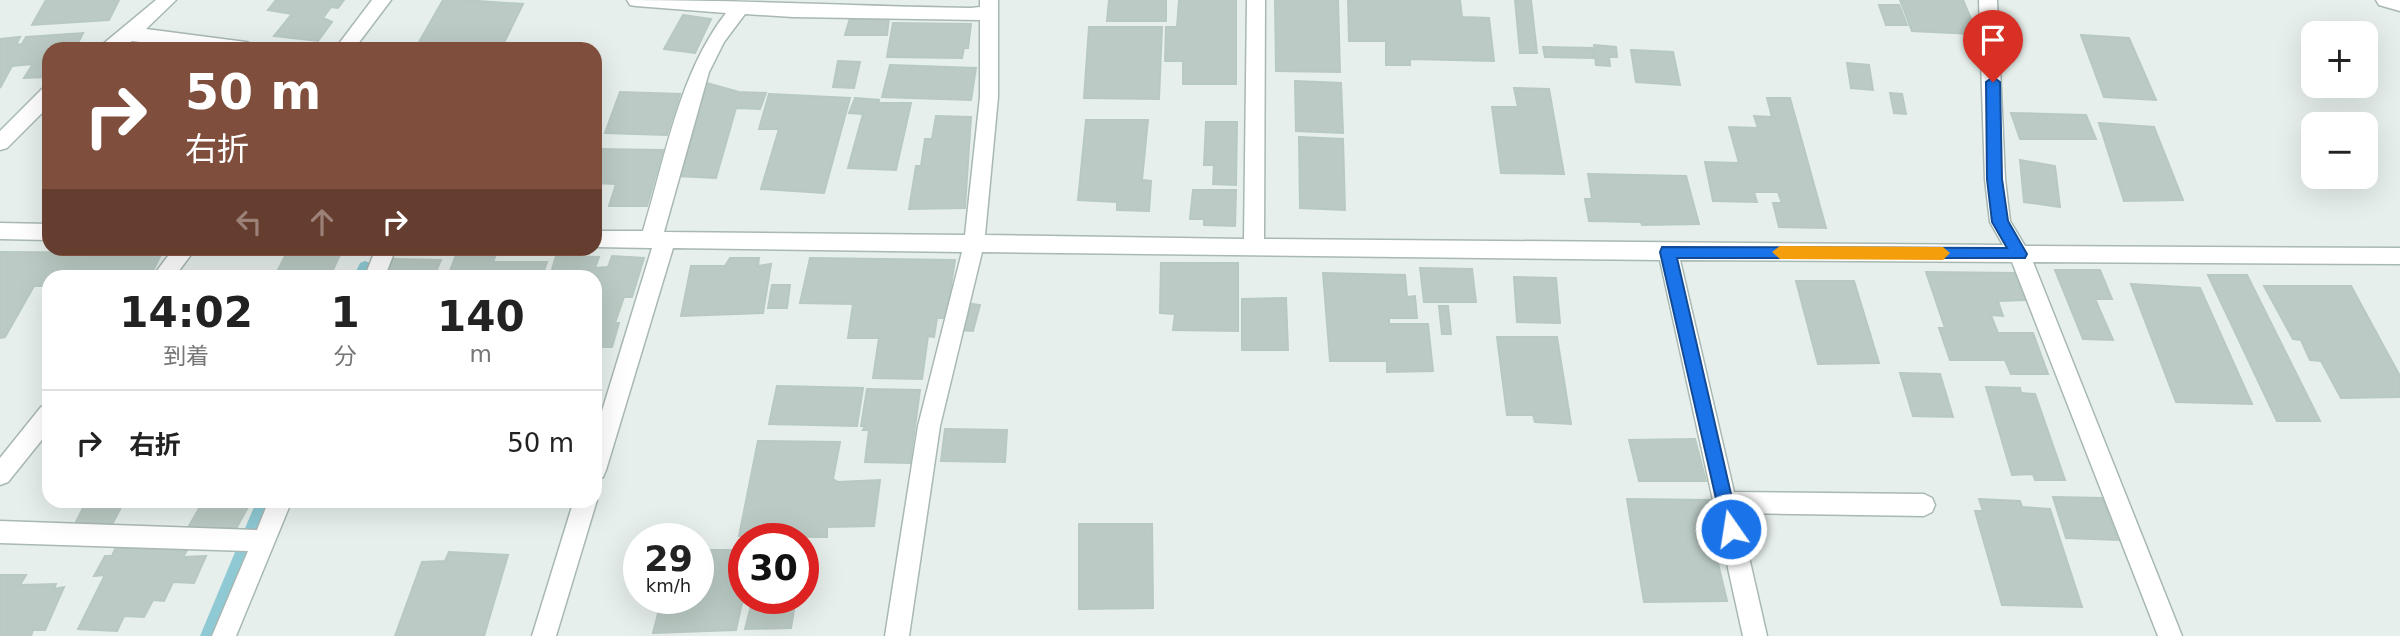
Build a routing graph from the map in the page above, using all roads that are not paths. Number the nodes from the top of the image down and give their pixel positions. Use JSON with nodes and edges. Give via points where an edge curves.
{"nodes":[{"id":1,"x":167,"y":0,"type":"edge"},
{"id":2,"x":382,"y":0,"type":"edge"},
{"id":3,"x":636,"y":0,"type":"edge"},
{"id":4,"x":1256,"y":0,"type":"edge"},
{"id":5,"x":1988,"y":0,"type":"edge"},
{"id":6,"x":2385,"y":0,"type":"edge"},
{"id":7,"x":743,"y":3,"type":"edge"},
{"id":8,"x":2400,"y":5,"type":"edge"},
{"id":9,"x":989,"y":6,"type":"edge"},
{"id":10,"x":129,"y":34,"type":"junction"},
{"id":11,"x":117,"y":42,"type":"edge"},
{"id":12,"x":191,"y":42,"type":"edge"},
{"id":13,"x":349,"y":42,"type":"edge"},
{"id":14,"x":42,"y":101,"type":"edge"},
{"id":15,"x":0,"y":143,"type":"edge"},
{"id":16,"x":0,"y":231,"type":"edge"},
{"id":17,"x":42,"y":232,"type":"edge"},
{"id":18,"x":602,"y":239,"type":"edge"},
{"id":19,"x":658,"y":240,"type":"junction"},
{"id":20,"x":974,"y":243,"type":"junction"},
{"id":21,"x":1254,"y":245,"type":"junction"},
{"id":22,"x":1668,"y":252,"type":"junction"},
{"id":23,"x":2019,"y":254,"type":"junction"},
{"id":24,"x":179,"y":256,"type":"edge"},
{"id":25,"x":2400,"y":256,"type":"edge"},
{"id":26,"x":168,"y":270,"type":"edge"},
{"id":27,"x":42,"y":423,"type":"edge"},
{"id":28,"x":602,"y":444,"type":"edge"},
{"id":29,"x":0,"y":475,"type":"edge"},
{"id":30,"x":1724,"y":502,"type":"junction"},
{"id":31,"x":1924,"y":505,"type":"dead end"},
{"id":32,"x":278,"y":508,"type":"edge"},
{"id":33,"x":584,"y":508,"type":"edge"},
{"id":34,"x":0,"y":532,"type":"edge"},
{"id":35,"x":264,"y":541,"type":"junction"},
{"id":36,"x":225,"y":636,"type":"edge"},
{"id":37,"x":544,"y":636,"type":"edge"},
{"id":38,"x":897,"y":636,"type":"edge"},
{"id":39,"x":1755,"y":636,"type":"edge"},
{"id":40,"x":2170,"y":636,"type":"edge"}],
"edges":[{"from":1,"to":10,"type":"street"},
{"from":2,"to":13,"type":"street"},
{"from":3,"to":7,"type":"street"},
{"from":4,"to":21,"type":"street"},
{"from":5,"to":23,"type":"street","via":[[2000,222]]},
{"from":6,"to":8,"type":"street"},
{"from":7,"to":9,"type":"street","via":[[793,11],[971,15]]},
{"from":7,"to":19,"type":"street","via":[[716,39],[700,72]]},
{"from":9,"to":20,"type":"street","via":[[989,97]]},
{"from":10,"to":11,"type":"street"},
{"from":10,"to":12,"type":"street"},
{"from":14,"to":15,"type":"street"},
{"from":16,"to":17,"type":"street"},
{"from":18,"to":19,"type":"street"},
{"from":19,"to":20,"type":"street"},
{"from":19,"to":28,"type":"street"},
{"from":20,"to":21,"type":"street"},
{"from":20,"to":38,"type":"street","via":[[929,426]]},
{"from":21,"to":22,"type":"street"},
{"from":22,"to":23,"type":"street"},
{"from":22,"to":30,"type":"street"},
{"from":23,"to":25,"type":"street"},
{"from":23,"to":40,"type":"street"},
{"from":24,"to":26,"type":"street"},
{"from":27,"to":29,"type":"street"},
{"from":30,"to":31,"type":"street"},
{"from":30,"to":39,"type":"street"},
{"from":32,"to":35,"type":"street"},
{"from":33,"to":37,"type":"street"},
{"from":34,"to":35,"type":"street"},
{"from":35,"to":36,"type":"street"}]}
